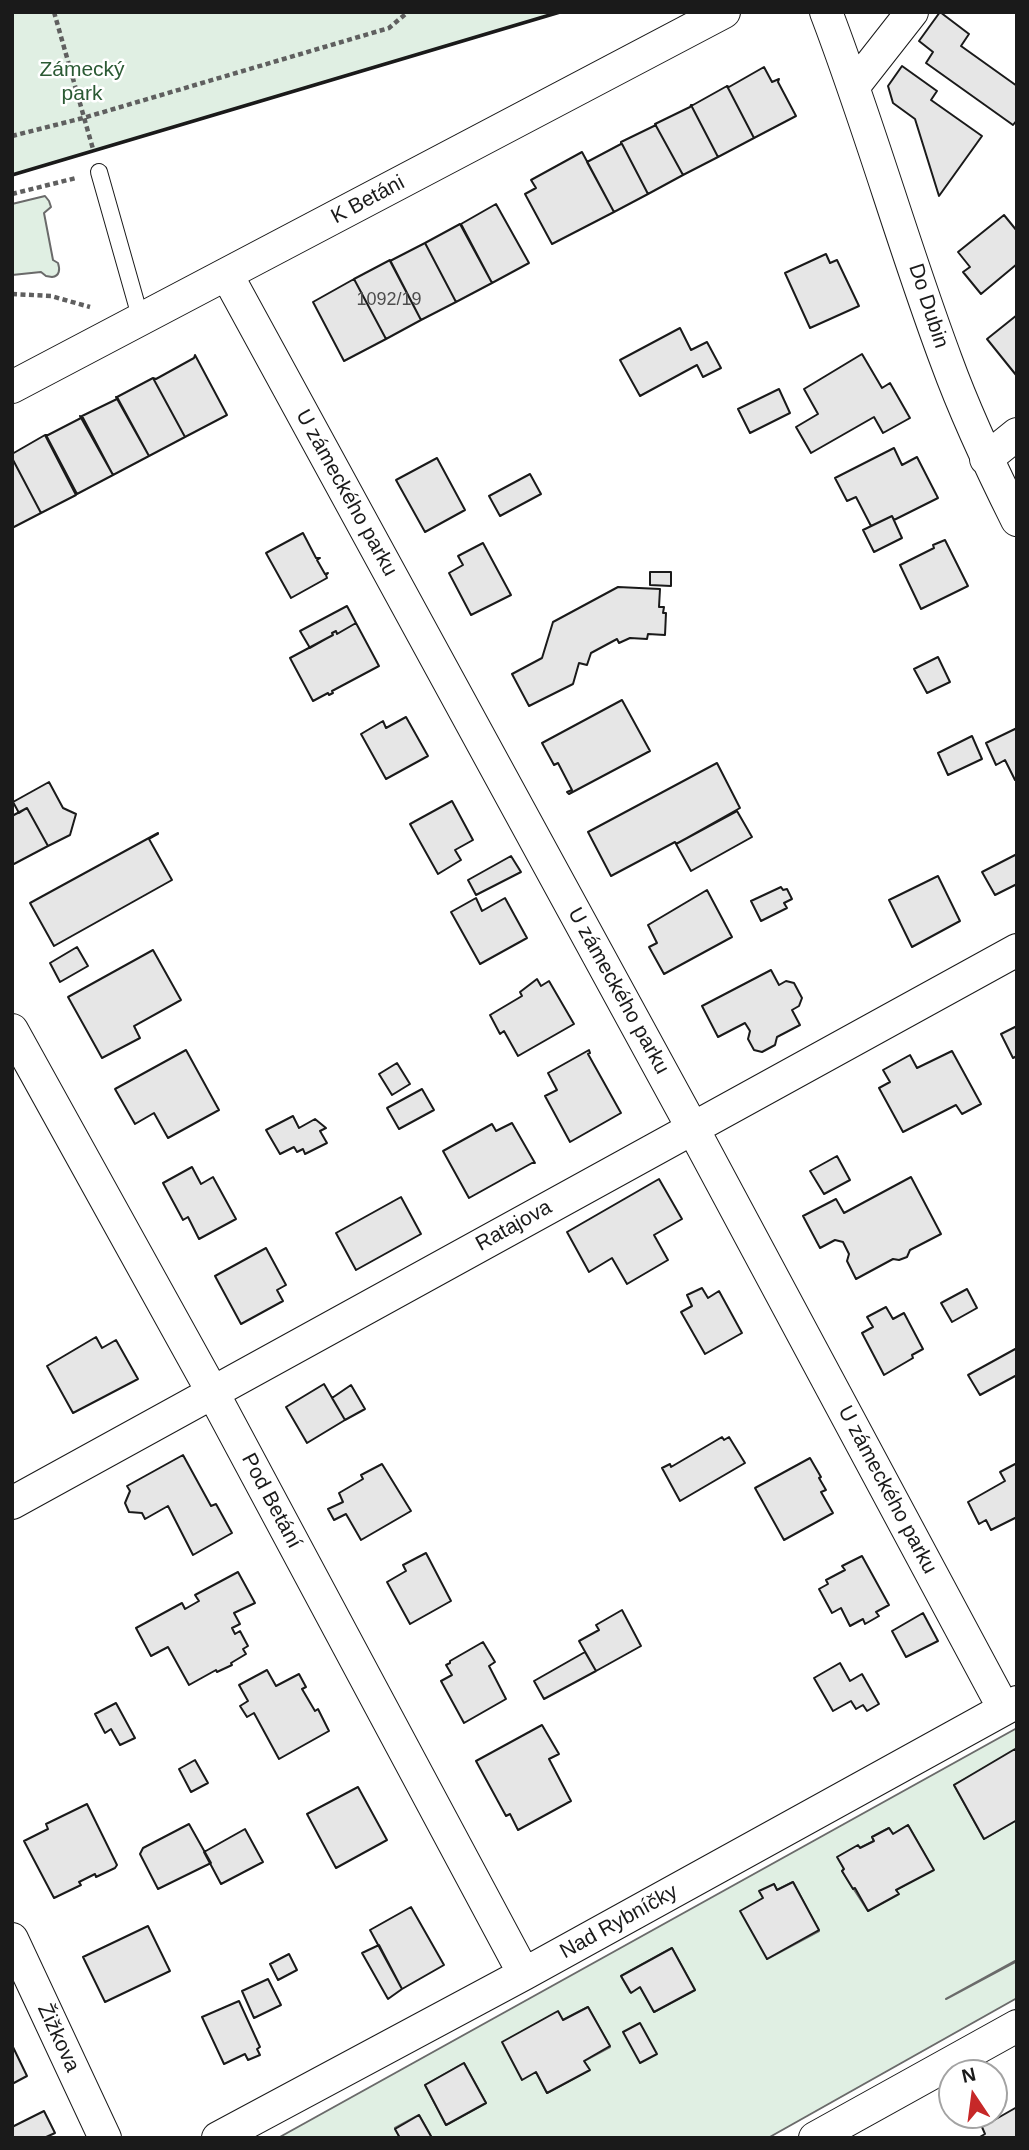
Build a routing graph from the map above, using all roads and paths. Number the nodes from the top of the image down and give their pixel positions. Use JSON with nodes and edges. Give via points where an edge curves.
{"nodes":[{"id":1,"x":54,"y":12,"type":"edge"},
{"id":2,"x":408,"y":12,"type":"edge"},
{"id":3,"x":724,"y":12,"type":"edge"},
{"id":4,"x":826,"y":12,"type":"edge"},
{"id":5,"x":912,"y":12,"type":"edge"},
{"id":6,"x":854,"y":86,"type":"junction"},
{"id":7,"x":83,"y":118,"type":"junction"},
{"id":8,"x":12,"y":136,"type":"edge"},
{"id":9,"x":99,"y":172,"type":"junction"},
{"id":10,"x":12,"y":194,"type":"edge"},
{"id":11,"x":227,"y":275,"type":"junction"},
{"id":12,"x":12,"y":294,"type":"edge"},
{"id":13,"x":141,"y":320,"type":"junction"},
{"id":14,"x":12,"y":387,"type":"edge"},
{"id":15,"x":1017,"y":434,"type":"edge"},
{"id":16,"x":986,"y":459,"type":"junction"},
{"id":17,"x":1017,"y":520,"type":"edge"},
{"id":18,"x":1017,"y":950,"type":"edge"},
{"id":19,"x":12,"y":1030,"type":"edge"},
{"id":20,"x":692,"y":1127,"type":"junction"},
{"id":21,"x":213,"y":1393,"type":"junction"},
{"id":22,"x":12,"y":1503,"type":"edge"},
{"id":23,"x":1011,"y":1706,"type":"edge"},
{"id":24,"x":12,"y":1939,"type":"edge"},
{"id":25,"x":524,"y":1975,"type":"junction"},
{"id":26,"x":1017,"y":2026,"type":"edge"},
{"id":27,"x":105,"y":2138,"type":"edge"},
{"id":28,"x":218,"y":2138,"type":"edge"},
{"id":29,"x":816,"y":2138,"type":"edge"}],
"edges":[{"from":1,"to":7,"type":"path"},
{"from":2,"to":7,"type":"path","via":[[389,28]]},
{"from":3,"to":11,"type":"street","name":"K Betáni"},
{"from":4,"to":6,"type":"street","name":"Do Dubin"},
{"from":5,"to":6,"type":"street"},
{"from":6,"to":16,"type":"street","name":"Do Dubin","via":[[946,360]]},
{"from":7,"to":8,"type":"path"},
{"from":7,"to":9,"type":"path"},
{"from":9,"to":10,"type":"path"},
{"from":9,"to":13,"type":"lane"},
{"from":11,"to":13,"type":"street","name":"K Betáni"},
{"from":11,"to":20,"type":"street","name":"U zámeckého parku"},
{"from":12,"to":13,"type":"path","via":[[51,296]]},
{"from":13,"to":14,"type":"street","name":"K Betáni"},
{"from":15,"to":16,"type":"street"},
{"from":16,"to":17,"type":"street","name":"Do Dubin"},
{"from":18,"to":20,"type":"street","name":"Ratajova"},
{"from":19,"to":21,"type":"street","name":"Pod Betání"},
{"from":20,"to":21,"type":"street","name":"Ratajova"},
{"from":20,"to":23,"type":"street","name":"U zámeckého parku"},
{"from":21,"to":22,"type":"street","name":"Ratajova"},
{"from":21,"to":25,"type":"street","name":"Pod Betání"},
{"from":23,"to":25,"type":"street","name":"Nad Rybníčky"},
{"from":24,"to":27,"type":"street","name":"Žižkova"},
{"from":25,"to":28,"type":"street","name":"Nad Rybníčky"},
{"from":26,"to":29,"type":"street"}]}
